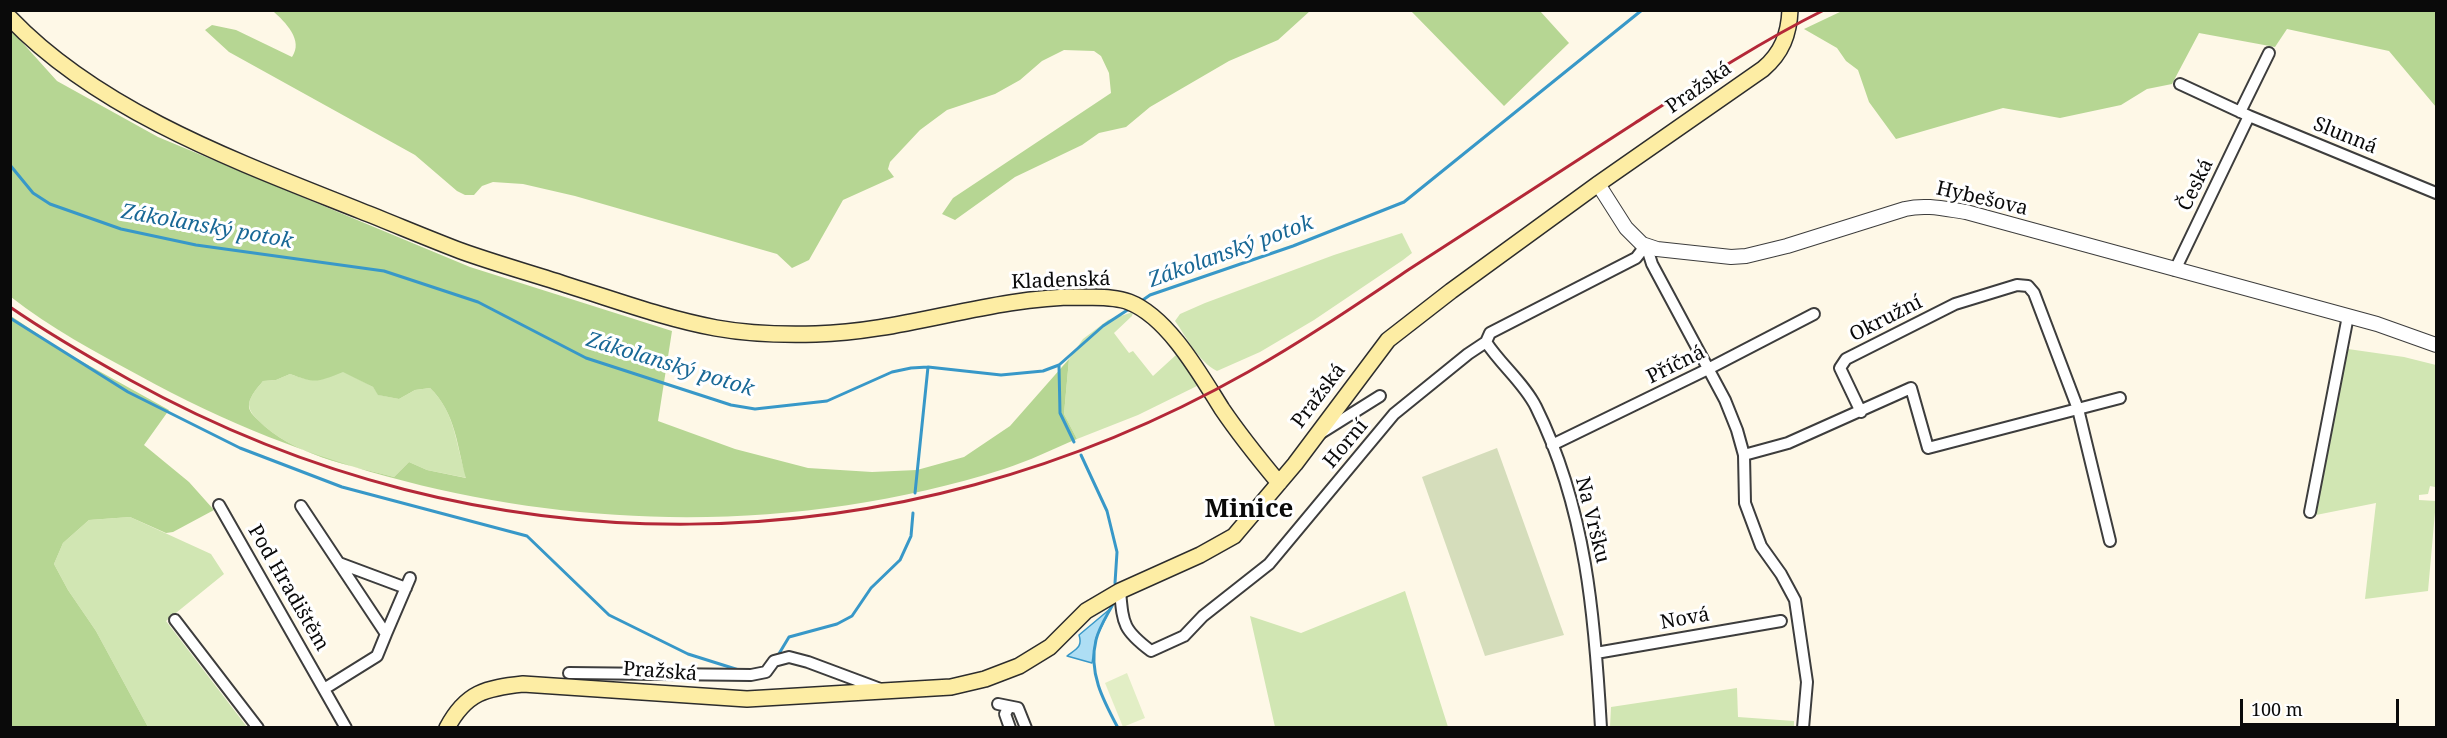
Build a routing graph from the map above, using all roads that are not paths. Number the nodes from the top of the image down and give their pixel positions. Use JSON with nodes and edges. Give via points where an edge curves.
{"nodes":[{"id":1,"x":1790,"y":10,"type":"edge"},
{"id":2,"x":10,"y":18,"type":"edge"},
{"id":3,"x":2269,"y":53,"type":"dead end"},
{"id":4,"x":2180,"y":84,"type":"dead end"},
{"id":5,"x":2245,"y":114,"type":"junction"},
{"id":6,"x":1599,"y":184,"type":"junction"},
{"id":7,"x":2436,"y":193,"type":"edge"},
{"id":8,"x":1646,"y":245,"type":"junction"},
{"id":9,"x":2175,"y":270,"type":"junction"},
{"id":10,"x":1814,"y":314,"type":"dead end"},
{"id":11,"x":2348,"y":316,"type":"junction"},
{"id":12,"x":1486,"y":342,"type":"junction"},
{"id":13,"x":2436,"y":345,"type":"edge"},
{"id":14,"x":1708,"y":369,"type":"junction"},
{"id":15,"x":1380,"y":396,"type":"dead end"},
{"id":16,"x":2120,"y":398,"type":"dead end"},
{"id":17,"x":2078,"y":409,"type":"junction"},
{"id":18,"x":1861,"y":412,"type":"junction"},
{"id":19,"x":1316,"y":436,"type":"junction"},
{"id":20,"x":1552,"y":445,"type":"junction"},
{"id":21,"x":1744,"y":455,"type":"junction"},
{"id":22,"x":1279,"y":483,"type":"junction"},
{"id":23,"x":219,"y":505,"type":"dead end"},
{"id":24,"x":301,"y":506,"type":"dead end"},
{"id":25,"x":2310,"y":512,"type":"dead end"},
{"id":26,"x":2110,"y":541,"type":"dead end"},
{"id":27,"x":339,"y":563,"type":"junction"},
{"id":28,"x":1120,"y":591,"type":"junction"},
{"id":29,"x":175,"y":620,"type":"dead end"},
{"id":30,"x":1781,"y":621,"type":"dead end"},
{"id":31,"x":386,"y":634,"type":"junction"},
{"id":32,"x":1596,"y":653,"type":"junction"},
{"id":33,"x":569,"y":672,"type":"dead end"},
{"id":34,"x":324,"y":689,"type":"junction"},
{"id":35,"x":889,"y":692,"type":"junction"},
{"id":36,"x":258,"y":728,"type":"edge"},
{"id":37,"x":346,"y":728,"type":"edge"},
{"id":38,"x":447,"y":728,"type":"edge"},
{"id":39,"x":1010,"y":728,"type":"edge"},
{"id":40,"x":1026,"y":728,"type":"edge"},
{"id":41,"x":1601,"y":728,"type":"edge"},
{"id":42,"x":1803,"y":728,"type":"edge"}],
"edges":[{"from":1,"to":6,"type":"main road","name":"Pražská","via":[[1788,34],[1774,60]]},
{"from":2,"to":22,"type":"main road","name":"Kladenská","via":[[100,91],[134,111],[286,181],[462,251],[617,301],[714,327],[761,333],[849,333],[1031,299],[1118,298],[1131,302],[1156,320],[1186,355]]},
{"from":3,"to":5,"type":"street"},
{"from":4,"to":5,"type":"street","name":"Slunná"},
{"from":5,"to":7,"type":"street","name":"Slunná"},
{"from":5,"to":9,"type":"street","name":"Česká"},
{"from":6,"to":8,"type":"street","via":[[1631,234]]},
{"from":6,"to":19,"type":"main road","name":"Pražská","via":[[1388,340]]},
{"from":8,"to":9,"type":"street","name":"Hybešova","via":[[1746,256],[1920,205],[1966,212]]},
{"from":8,"to":12,"type":"street","name":"Horní","via":[[1636,258],[1497,327]]},
{"from":8,"to":14,"type":"street","via":[[1652,264]]},
{"from":9,"to":11,"type":"street","name":"Hybešova"},
{"from":10,"to":14,"type":"street","name":"Příčná"},
{"from":11,"to":13,"type":"street","name":"Hybešova"},
{"from":11,"to":25,"type":"street"},
{"from":12,"to":20,"type":"street","name":"Na Vršku","via":[[1529,396]]},
{"from":12,"to":28,"type":"street","name":"Horní","via":[[1394,414],[1269,564],[1184,636],[1151,651],[1126,628]]},
{"from":14,"to":20,"type":"street","name":"Příčná"},
{"from":14,"to":21,"type":"street","via":[[1725,400]]},
{"from":15,"to":19,"type":"street"},
{"from":16,"to":17,"type":"street"},
{"from":17,"to":18,"type":"street","via":[[1928,447],[1911,388]]},
{"from":17,"to":18,"type":"street","name":"Okružní","via":[[2034,293],[2028,286],[2017,285],[1955,304],[1846,359],[1840,368]]},
{"from":17,"to":26,"type":"street","name":"Okružní"},
{"from":18,"to":21,"type":"street","via":[[1788,443]]},
{"from":19,"to":22,"type":"main road","name":"Pražská"},
{"from":20,"to":32,"type":"street","name":"Na Vršku","via":[[1578,520]]},
{"from":21,"to":42,"type":"street","via":[[1745,503],[1761,546],[1795,600],[1807,682]]},
{"from":22,"to":28,"type":"main road","name":"Pražská","via":[[1234,536]]},
{"from":23,"to":34,"type":"street","name":"Pod Hradištěm"},
{"from":24,"to":27,"type":"street"},
{"from":27,"to":31,"type":"street"},
{"from":27,"to":31,"type":"street","via":[[408,583]]},
{"from":28,"to":35,"type":"main road","name":"Pražská","via":[[1086,611],[1050,647],[1019,666],[951,687]]},
{"from":29,"to":36,"type":"street"},
{"from":30,"to":32,"type":"street","name":"Nová"},
{"from":31,"to":34,"type":"street","via":[[377,656]]},
{"from":32,"to":41,"type":"street","name":"Na Vršku"},
{"from":33,"to":35,"type":"street","name":"Pražská","via":[[751,675],[766,672],[774,661],[789,657]]},
{"from":34,"to":37,"type":"street","name":"Pod Hradištěm"},
{"from":35,"to":38,"type":"main road","name":"Pražská","via":[[747,699],[523,684],[490,688],[472,696],[454,714]]},
{"from":39,"to":40,"type":"street","via":[[1004,706],[1018,708]]}]}
